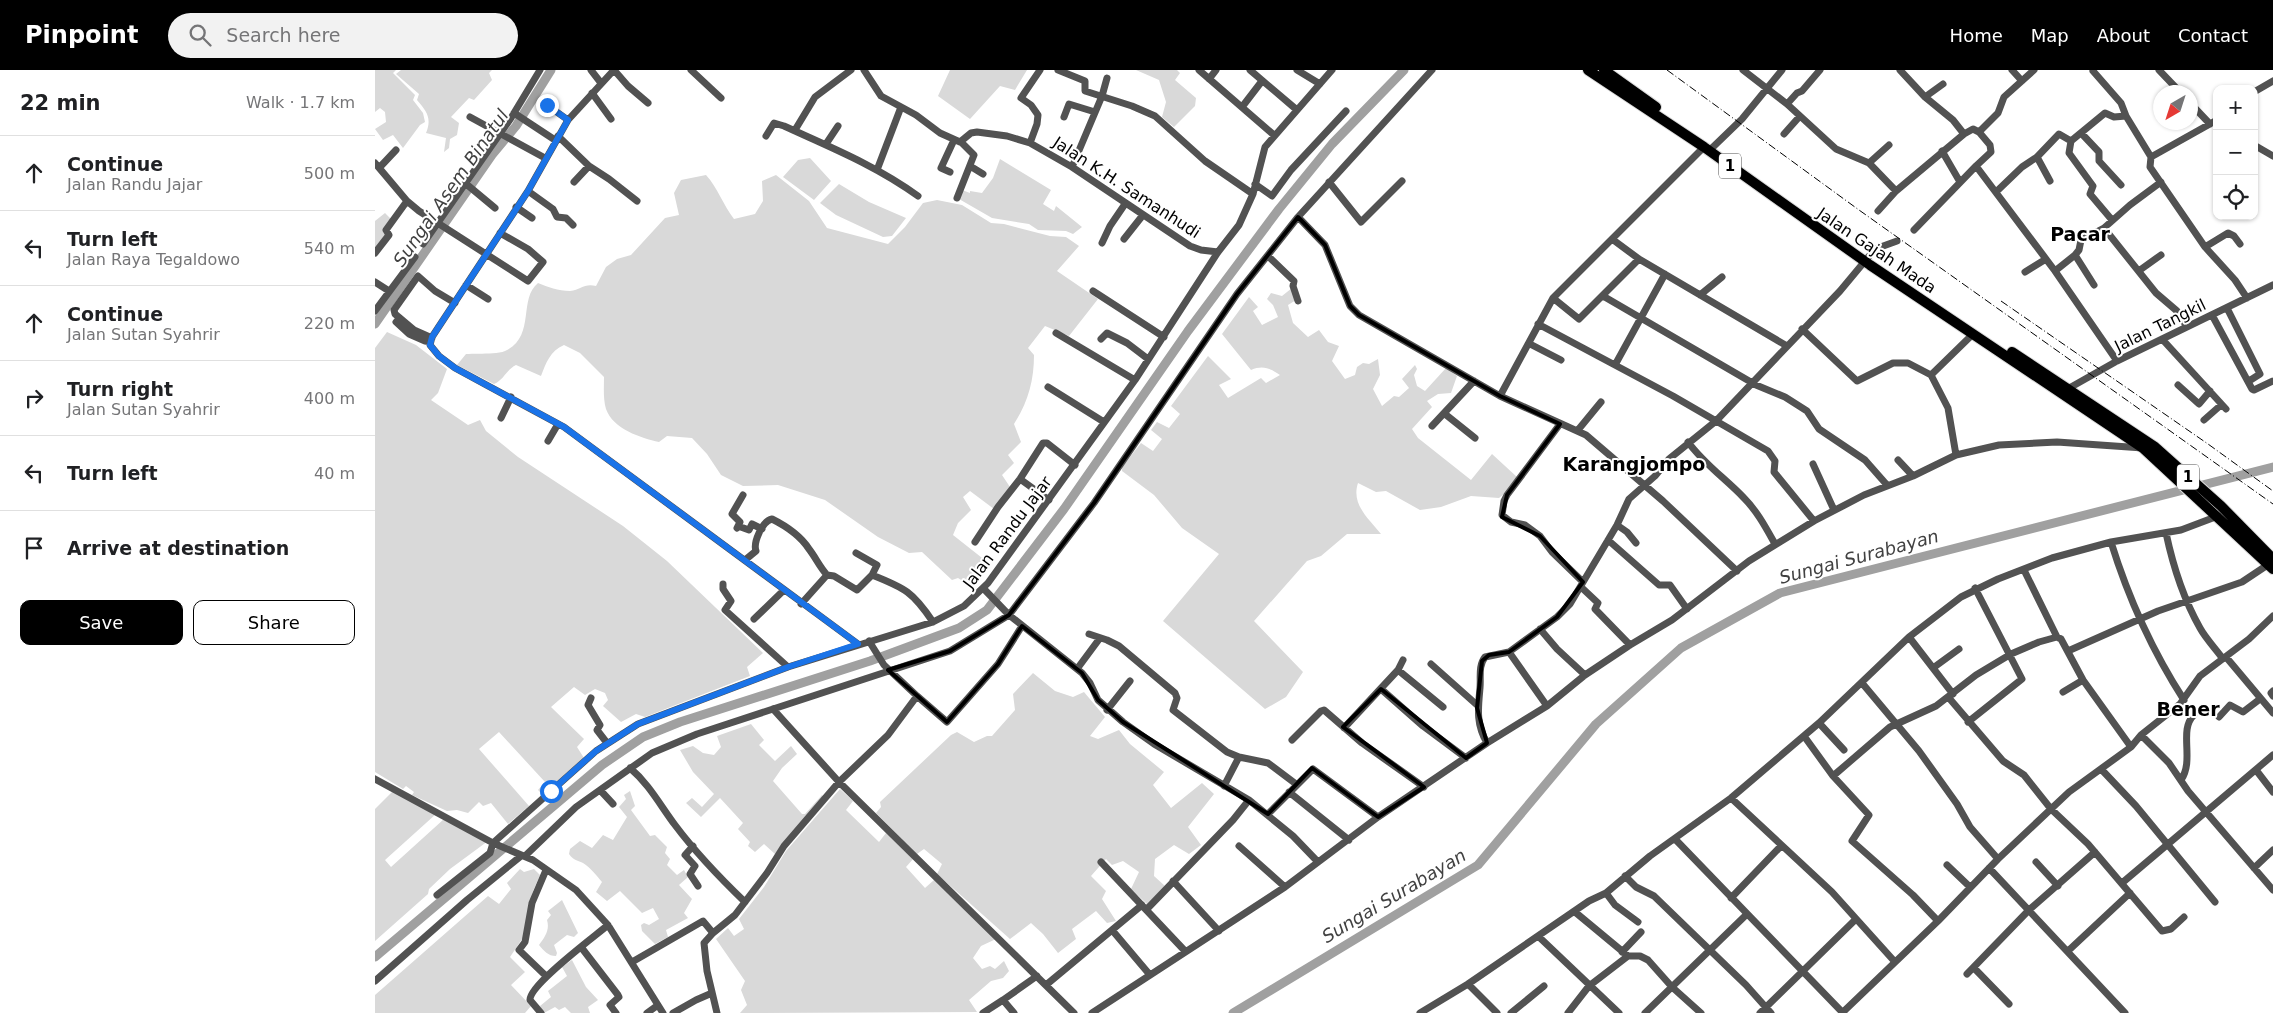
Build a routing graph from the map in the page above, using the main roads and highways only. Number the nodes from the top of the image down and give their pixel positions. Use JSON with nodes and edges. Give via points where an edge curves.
{"nodes":[{"id":1,"x":1589,"y":70,"type":"edge"},
{"id":2,"x":1603,"y":70,"type":"edge"},
{"id":3,"x":1709,"y":147,"type":"junction"},
{"id":4,"x":1872,"y":262,"type":"junction"},
{"id":5,"x":2065,"y":390,"type":"junction"},
{"id":6,"x":2271,"y":564,"type":"edge"}],
"edges":[{"from":1,"to":3,"type":"highway","name":"Jalan Gajah Mada","number":"1"},
{"from":2,"to":3,"type":"highway","name":"Jalan Gajah Mada","number":"1"},
{"from":3,"to":4,"type":"highway","name":"Jalan Gajah Mada","number":"1"},
{"from":4,"to":5,"type":"highway","name":"Jalan Gajah Mada","number":"1"},
{"from":4,"to":5,"type":"highway","name":"Jalan Gajah Mada","number":"1","via":[[1973,334]]},
{"from":5,"to":6,"type":"highway","name":"Jalan Gajah Mada","number":"1","via":[[2149,450]]}]}
